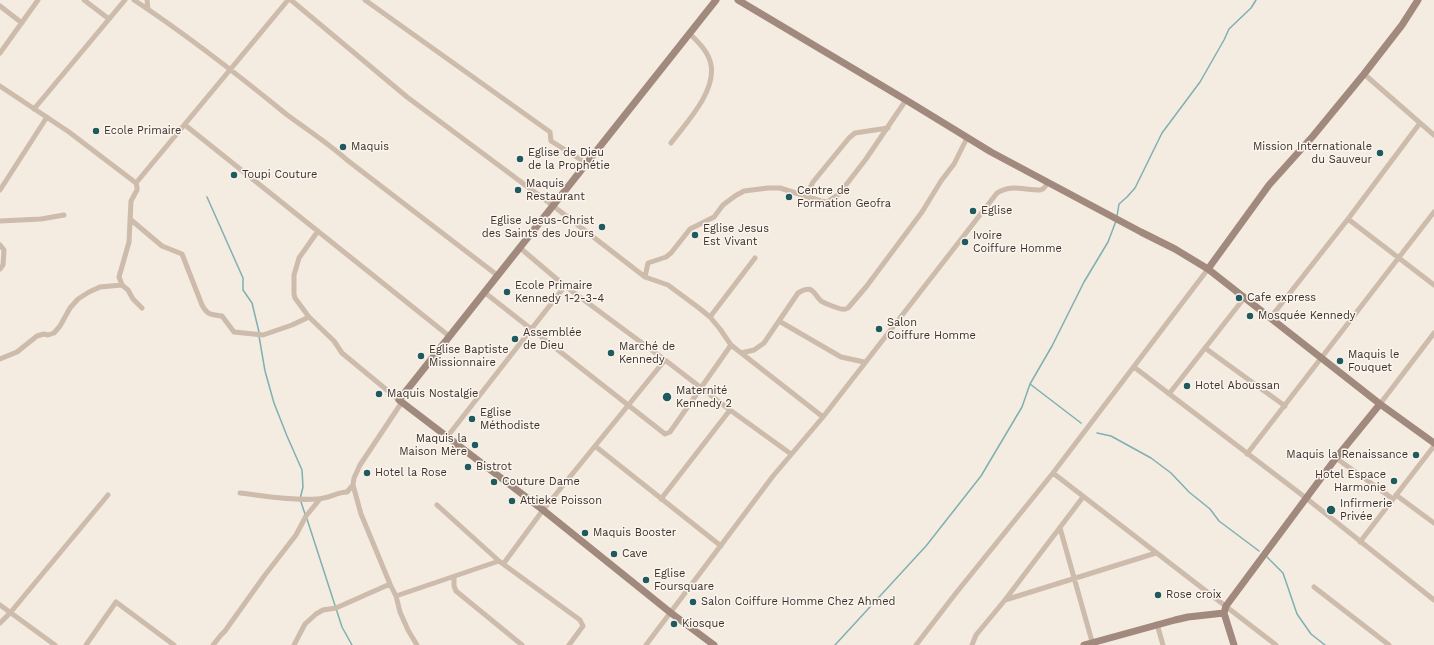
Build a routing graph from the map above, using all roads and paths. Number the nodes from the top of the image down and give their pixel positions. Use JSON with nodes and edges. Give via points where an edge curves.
{"nodes":[{"id":1,"x":38,"y":0,"type":"edge"},
{"id":2,"x":84,"y":0,"type":"edge"},
{"id":3,"x":125,"y":0,"type":"edge"},
{"id":4,"x":134,"y":0,"type":"edge"},
{"id":5,"x":147,"y":0,"type":"edge"},
{"id":6,"x":289,"y":0,"type":"edge"},
{"id":7,"x":365,"y":0,"type":"edge"},
{"id":8,"x":716,"y":0,"type":"edge"},
{"id":9,"x":738,"y":0,"type":"edge"},
{"id":10,"x":1418,"y":0,"type":"edge"},
{"id":11,"x":0,"y":6,"type":"edge"},
{"id":12,"x":148,"y":9,"type":"junction"},
{"id":13,"x":109,"y":19,"type":"junction"},
{"id":14,"x":22,"y":23,"type":"junction"},
{"id":15,"x":689,"y":33,"type":"junction"},
{"id":16,"x":0,"y":53,"type":"edge"},
{"id":17,"x":230,"y":69,"type":"junction"},
{"id":18,"x":1364,"y":74,"type":"junction"},
{"id":19,"x":0,"y":86,"type":"edge"},
{"id":20,"x":906,"y":100,"type":"junction"},
{"id":21,"x":34,"y":109,"type":"junction"},
{"id":22,"x":47,"y":118,"type":"junction"},
{"id":23,"x":1420,"y":123,"type":"junction"},
{"id":24,"x":185,"y":125,"type":"junction"},
{"id":25,"x":888,"y":128,"type":"junction"},
{"id":26,"x":1434,"y":134,"type":"edge"},
{"id":27,"x":967,"y":138,"type":"junction"},
{"id":28,"x":671,"y":143,"type":"dead end"},
{"id":29,"x":586,"y":163,"type":"junction"},
{"id":30,"x":1048,"y":182,"type":"junction"},
{"id":31,"x":136,"y":183,"type":"junction"},
{"id":32,"x":0,"y":190,"type":"edge"},
{"id":33,"x":808,"y":197,"type":"junction"},
{"id":34,"x":552,"y":205,"type":"junction"},
{"id":35,"x":1434,"y":212,"type":"edge"},
{"id":36,"x":64,"y":215,"type":"dead end"},
{"id":37,"x":130,"y":219,"type":"junction"},
{"id":38,"x":1348,"y":219,"type":"junction"},
{"id":39,"x":0,"y":221,"type":"edge"},
{"id":40,"x":318,"y":231,"type":"junction"},
{"id":41,"x":0,"y":245,"type":"edge"},
{"id":42,"x":519,"y":247,"type":"junction"},
{"id":43,"x":755,"y":258,"type":"dead end"},
{"id":44,"x":1399,"y":258,"type":"junction"},
{"id":45,"x":0,"y":269,"type":"edge"},
{"id":46,"x":1208,"y":269,"type":"junction"},
{"id":47,"x":497,"y":275,"type":"junction"},
{"id":48,"x":646,"y":277,"type":"junction"},
{"id":49,"x":122,"y":285,"type":"junction"},
{"id":50,"x":1434,"y":285,"type":"edge"},
{"id":51,"x":565,"y":286,"type":"junction"},
{"id":52,"x":484,"y":292,"type":"junction"},
{"id":53,"x":1245,"y":297,"type":"junction"},
{"id":54,"x":142,"y":308,"type":"dead end"},
{"id":55,"x":309,"y":317,"type":"junction"},
{"id":56,"x":710,"y":317,"type":"junction"},
{"id":57,"x":1271,"y":317,"type":"junction"},
{"id":58,"x":779,"y":321,"type":"junction"},
{"id":59,"x":531,"y":329,"type":"junction"},
{"id":60,"x":1434,"y":333,"type":"edge"},
{"id":61,"x":449,"y":336,"type":"junction"},
{"id":62,"x":731,"y":345,"type":"junction"},
{"id":63,"x":1205,"y":348,"type":"junction"},
{"id":64,"x":741,"y":353,"type":"junction"},
{"id":65,"x":1322,"y":358,"type":"junction"},
{"id":66,"x":0,"y":359,"type":"edge"},
{"id":67,"x":665,"y":360,"type":"junction"},
{"id":68,"x":864,"y":362,"type":"junction"},
{"id":69,"x":1134,"y":367,"type":"junction"},
{"id":70,"x":701,"y":388,"type":"junction"},
{"id":71,"x":1169,"y":394,"type":"junction"},
{"id":72,"x":400,"y":401,"type":"junction"},
{"id":73,"x":629,"y":404,"type":"junction"},
{"id":74,"x":1380,"y":404,"type":"junction"},
{"id":75,"x":1284,"y":406,"type":"junction"},
{"id":76,"x":730,"y":410,"type":"junction"},
{"id":77,"x":822,"y":417,"type":"junction"},
{"id":78,"x":447,"y":437,"type":"junction"},
{"id":79,"x":1434,"y":445,"type":"edge"},
{"id":80,"x":595,"y":446,"type":"junction"},
{"id":81,"x":791,"y":454,"type":"junction"},
{"id":82,"x":1247,"y":454,"type":"junction"},
{"id":83,"x":1336,"y":458,"type":"junction"},
{"id":84,"x":1053,"y":473,"type":"junction"},
{"id":85,"x":353,"y":485,"type":"junction"},
{"id":86,"x":240,"y":493,"type":"dead end"},
{"id":87,"x":108,"y":495,"type":"dead end"},
{"id":88,"x":1083,"y":497,"type":"junction"},
{"id":89,"x":1395,"y":497,"type":"junction"},
{"id":90,"x":1306,"y":498,"type":"junction"},
{"id":91,"x":320,"y":499,"type":"junction"},
{"id":92,"x":661,"y":499,"type":"junction"},
{"id":93,"x":438,"y":505,"type":"dead end"},
{"id":94,"x":543,"y":510,"type":"junction"},
{"id":95,"x":1434,"y":523,"type":"edge"},
{"id":96,"x":1060,"y":528,"type":"junction"},
{"id":97,"x":1360,"y":542,"type":"junction"},
{"id":98,"x":721,"y":546,"type":"junction"},
{"id":99,"x":1156,"y":553,"type":"junction"},
{"id":100,"x":501,"y":562,"type":"junction"},
{"id":101,"x":454,"y":577,"type":"junction"},
{"id":102,"x":1075,"y":579,"type":"junction"},
{"id":103,"x":390,"y":584,"type":"junction"},
{"id":104,"x":1314,"y":587,"type":"dead end"},
{"id":105,"x":396,"y":596,"type":"junction"},
{"id":106,"x":1005,"y":600,"type":"junction"},
{"id":107,"x":1434,"y":600,"type":"edge"},
{"id":108,"x":0,"y":605,"type":"edge"},
{"id":109,"x":1225,"y":610,"type":"junction"},
{"id":110,"x":10,"y":613,"type":"junction"},
{"id":111,"x":671,"y":613,"type":"junction"},
{"id":112,"x":0,"y":623,"type":"edge"},
{"id":113,"x":1157,"y":624,"type":"junction"},
{"id":114,"x":1093,"y":644,"type":"edge"},
{"id":115,"x":54,"y":645,"type":"edge"},
{"id":116,"x":86,"y":645,"type":"edge"},
{"id":117,"x":174,"y":645,"type":"edge"},
{"id":118,"x":213,"y":645,"type":"edge"},
{"id":119,"x":294,"y":645,"type":"edge"},
{"id":120,"x":417,"y":645,"type":"edge"},
{"id":121,"x":522,"y":645,"type":"edge"},
{"id":122,"x":569,"y":645,"type":"edge"},
{"id":123,"x":646,"y":645,"type":"edge"},
{"id":124,"x":714,"y":645,"type":"edge"},
{"id":125,"x":916,"y":645,"type":"edge"},
{"id":126,"x":972,"y":645,"type":"edge"},
{"id":127,"x":1084,"y":645,"type":"edge"},
{"id":128,"x":1163,"y":645,"type":"edge"},
{"id":129,"x":1234,"y":645,"type":"edge"},
{"id":130,"x":1276,"y":645,"type":"edge"},
{"id":131,"x":1390,"y":645,"type":"edge"}],
"edges":[{"from":1,"to":14,"type":"street"},
{"from":2,"to":13,"type":"street"},
{"from":3,"to":13,"type":"street"},
{"from":4,"to":12,"type":"street"},
{"from":5,"to":12,"type":"street"},
{"from":6,"to":17,"type":"street"},
{"from":6,"to":34,"type":"street","via":[[407,97]]},
{"from":7,"to":29,"type":"street","via":[[550,132],[551,141]]},
{"from":8,"to":15,"type":"street"},
{"from":9,"to":20,"type":"street"},
{"from":10,"to":18,"type":"street"},
{"from":11,"to":14,"type":"street"},
{"from":12,"to":17,"type":"street"},
{"from":13,"to":21,"type":"street"},
{"from":14,"to":16,"type":"street"},
{"from":15,"to":28,"type":"street","via":[[704,49],[711,66],[711,74],[704,98]]},
{"from":15,"to":29,"type":"street"},
{"from":17,"to":24,"type":"street"},
{"from":17,"to":47,"type":"street"},
{"from":18,"to":23,"type":"street"},
{"from":18,"to":46,"type":"street","via":[[1269,185]]},
{"from":19,"to":21,"type":"street"},
{"from":20,"to":25,"type":"street"},
{"from":20,"to":27,"type":"street"},
{"from":21,"to":22,"type":"street"},
{"from":22,"to":31,"type":"street"},
{"from":22,"to":32,"type":"street"},
{"from":23,"to":26,"type":"street"},
{"from":23,"to":38,"type":"street"},
{"from":24,"to":31,"type":"street"},
{"from":24,"to":40,"type":"street"},
{"from":25,"to":33,"type":"street","via":[[855,133],[849,138],[813,182]]},
{"from":25,"to":33,"type":"street","via":[[839,194],[827,202]]},
{"from":27,"to":30,"type":"street"},
{"from":27,"to":58,"type":"street","via":[[954,164],[922,212],[848,308],[838,308],[822,302],[815,292],[802,290]]},
{"from":29,"to":34,"type":"street"},
{"from":30,"to":46,"type":"street"},
{"from":30,"to":68,"type":"street","via":[[1040,190],[1010,188],[997,193]]},
{"from":31,"to":37,"type":"street"},
{"from":33,"to":48,"type":"street","via":[[780,188],[755,188],[744,191],[723,206],[714,217],[690,229],[666,257],[648,263]]},
{"from":34,"to":42,"type":"street"},
{"from":34,"to":48,"type":"street"},
{"from":35,"to":44,"type":"street"},
{"from":36,"to":39,"type":"street"},
{"from":37,"to":49,"type":"street","via":[[126,254],[119,277]]},
{"from":37,"to":55,"type":"street","via":[[162,246],[182,254],[206,312],[222,316],[234,332],[263,335]]},
{"from":38,"to":44,"type":"street"},
{"from":38,"to":57,"type":"street"},
{"from":40,"to":55,"type":"street","via":[[299,258],[294,275],[294,294]]},
{"from":40,"to":61,"type":"street"},
{"from":41,"to":45,"type":"street","via":[[4,250],[3,265]]},
{"from":42,"to":47,"type":"street"},
{"from":42,"to":51,"type":"street"},
{"from":43,"to":56,"type":"street"},
{"from":44,"to":50,"type":"street"},
{"from":44,"to":65,"type":"street"},
{"from":46,"to":53,"type":"street"},
{"from":46,"to":69,"type":"street"},
{"from":47,"to":52,"type":"street"},
{"from":48,"to":56,"type":"street","via":[[668,285]]},
{"from":49,"to":54,"type":"street"},
{"from":49,"to":66,"type":"street","via":[[100,287],[89,292],[70,308],[54,333],[37,336],[17,352]]},
{"from":51,"to":59,"type":"street"},
{"from":51,"to":67,"type":"street"},
{"from":52,"to":59,"type":"street"},
{"from":52,"to":61,"type":"street"},
{"from":53,"to":57,"type":"street"},
{"from":53,"to":63,"type":"street"},
{"from":55,"to":72,"type":"street","via":[[334,341],[346,357]]},
{"from":56,"to":62,"type":"street"},
{"from":57,"to":65,"type":"street"},
{"from":58,"to":64,"type":"street","via":[[764,343],[754,350]]},
{"from":58,"to":68,"type":"street","via":[[841,357]]},
{"from":59,"to":73,"type":"street"},
{"from":59,"to":78,"type":"street"},
{"from":60,"to":74,"type":"street"},
{"from":61,"to":72,"type":"street"},
{"from":62,"to":64,"type":"street"},
{"from":62,"to":70,"type":"street"},
{"from":63,"to":71,"type":"street"},
{"from":63,"to":75,"type":"street"},
{"from":64,"to":77,"type":"street"},
{"from":65,"to":74,"type":"street"},
{"from":65,"to":75,"type":"street"},
{"from":67,"to":70,"type":"street"},
{"from":67,"to":73,"type":"street"},
{"from":68,"to":77,"type":"street"},
{"from":69,"to":71,"type":"street"},
{"from":69,"to":84,"type":"street"},
{"from":70,"to":73,"type":"street","via":[[668,434]]},
{"from":70,"to":76,"type":"street"},
{"from":71,"to":82,"type":"street"},
{"from":72,"to":78,"type":"street"},
{"from":72,"to":85,"type":"street","via":[[360,465]]},
{"from":73,"to":80,"type":"street"},
{"from":74,"to":79,"type":"street"},
{"from":74,"to":83,"type":"street"},
{"from":75,"to":82,"type":"street"},
{"from":76,"to":81,"type":"street"},
{"from":76,"to":92,"type":"street"},
{"from":77,"to":81,"type":"street"},
{"from":78,"to":94,"type":"street"},
{"from":79,"to":89,"type":"street"},
{"from":80,"to":92,"type":"street"},
{"from":80,"to":94,"type":"street"},
{"from":81,"to":98,"type":"street"},
{"from":82,"to":90,"type":"street"},
{"from":83,"to":89,"type":"street"},
{"from":83,"to":90,"type":"street"},
{"from":84,"to":88,"type":"street"},
{"from":84,"to":125,"type":"street"},
{"from":85,"to":91,"type":"street","via":[[347,492]]},
{"from":85,"to":103,"type":"street","via":[[361,514]]},
{"from":86,"to":91,"type":"street","via":[[300,500]]},
{"from":87,"to":110,"type":"street"},
{"from":88,"to":96,"type":"street"},
{"from":88,"to":99,"type":"street"},
{"from":89,"to":95,"type":"street"},
{"from":89,"to":97,"type":"street"},
{"from":90,"to":97,"type":"street"},
{"from":90,"to":109,"type":"street"},
{"from":91,"to":118,"type":"street","via":[[226,631]]},
{"from":92,"to":98,"type":"street"},
{"from":93,"to":100,"type":"street"},
{"from":94,"to":100,"type":"street"},
{"from":94,"to":111,"type":"street"},
{"from":96,"to":102,"type":"street"},
{"from":96,"to":106,"type":"street"},
{"from":97,"to":107,"type":"street"},
{"from":98,"to":111,"type":"street"},
{"from":99,"to":102,"type":"street"},
{"from":99,"to":109,"type":"street"},
{"from":100,"to":101,"type":"street"},
{"from":100,"to":122,"type":"street","via":[[580,620],[583,626]]},
{"from":101,"to":105,"type":"street"},
{"from":101,"to":121,"type":"street","via":[[456,591]]},
{"from":102,"to":106,"type":"street"},
{"from":102,"to":114,"type":"street"},
{"from":103,"to":105,"type":"street"},
{"from":103,"to":119,"type":"street","via":[[336,608],[323,610],[305,624]]},
{"from":104,"to":131,"type":"street"},
{"from":105,"to":120,"type":"street","via":[[400,612]]},
{"from":106,"to":126,"type":"street","via":[[976,635]]},
{"from":108,"to":110,"type":"street"},
{"from":109,"to":113,"type":"street"},
{"from":109,"to":129,"type":"street"},
{"from":109,"to":130,"type":"street"},
{"from":110,"to":112,"type":"street"},
{"from":110,"to":115,"type":"street"},
{"from":111,"to":123,"type":"street"},
{"from":111,"to":124,"type":"street"},
{"from":113,"to":114,"type":"street"},
{"from":113,"to":128,"type":"street"},
{"from":114,"to":127,"type":"street"},
{"from":116,"to":117,"type":"street","via":[[116,602]]}]}
